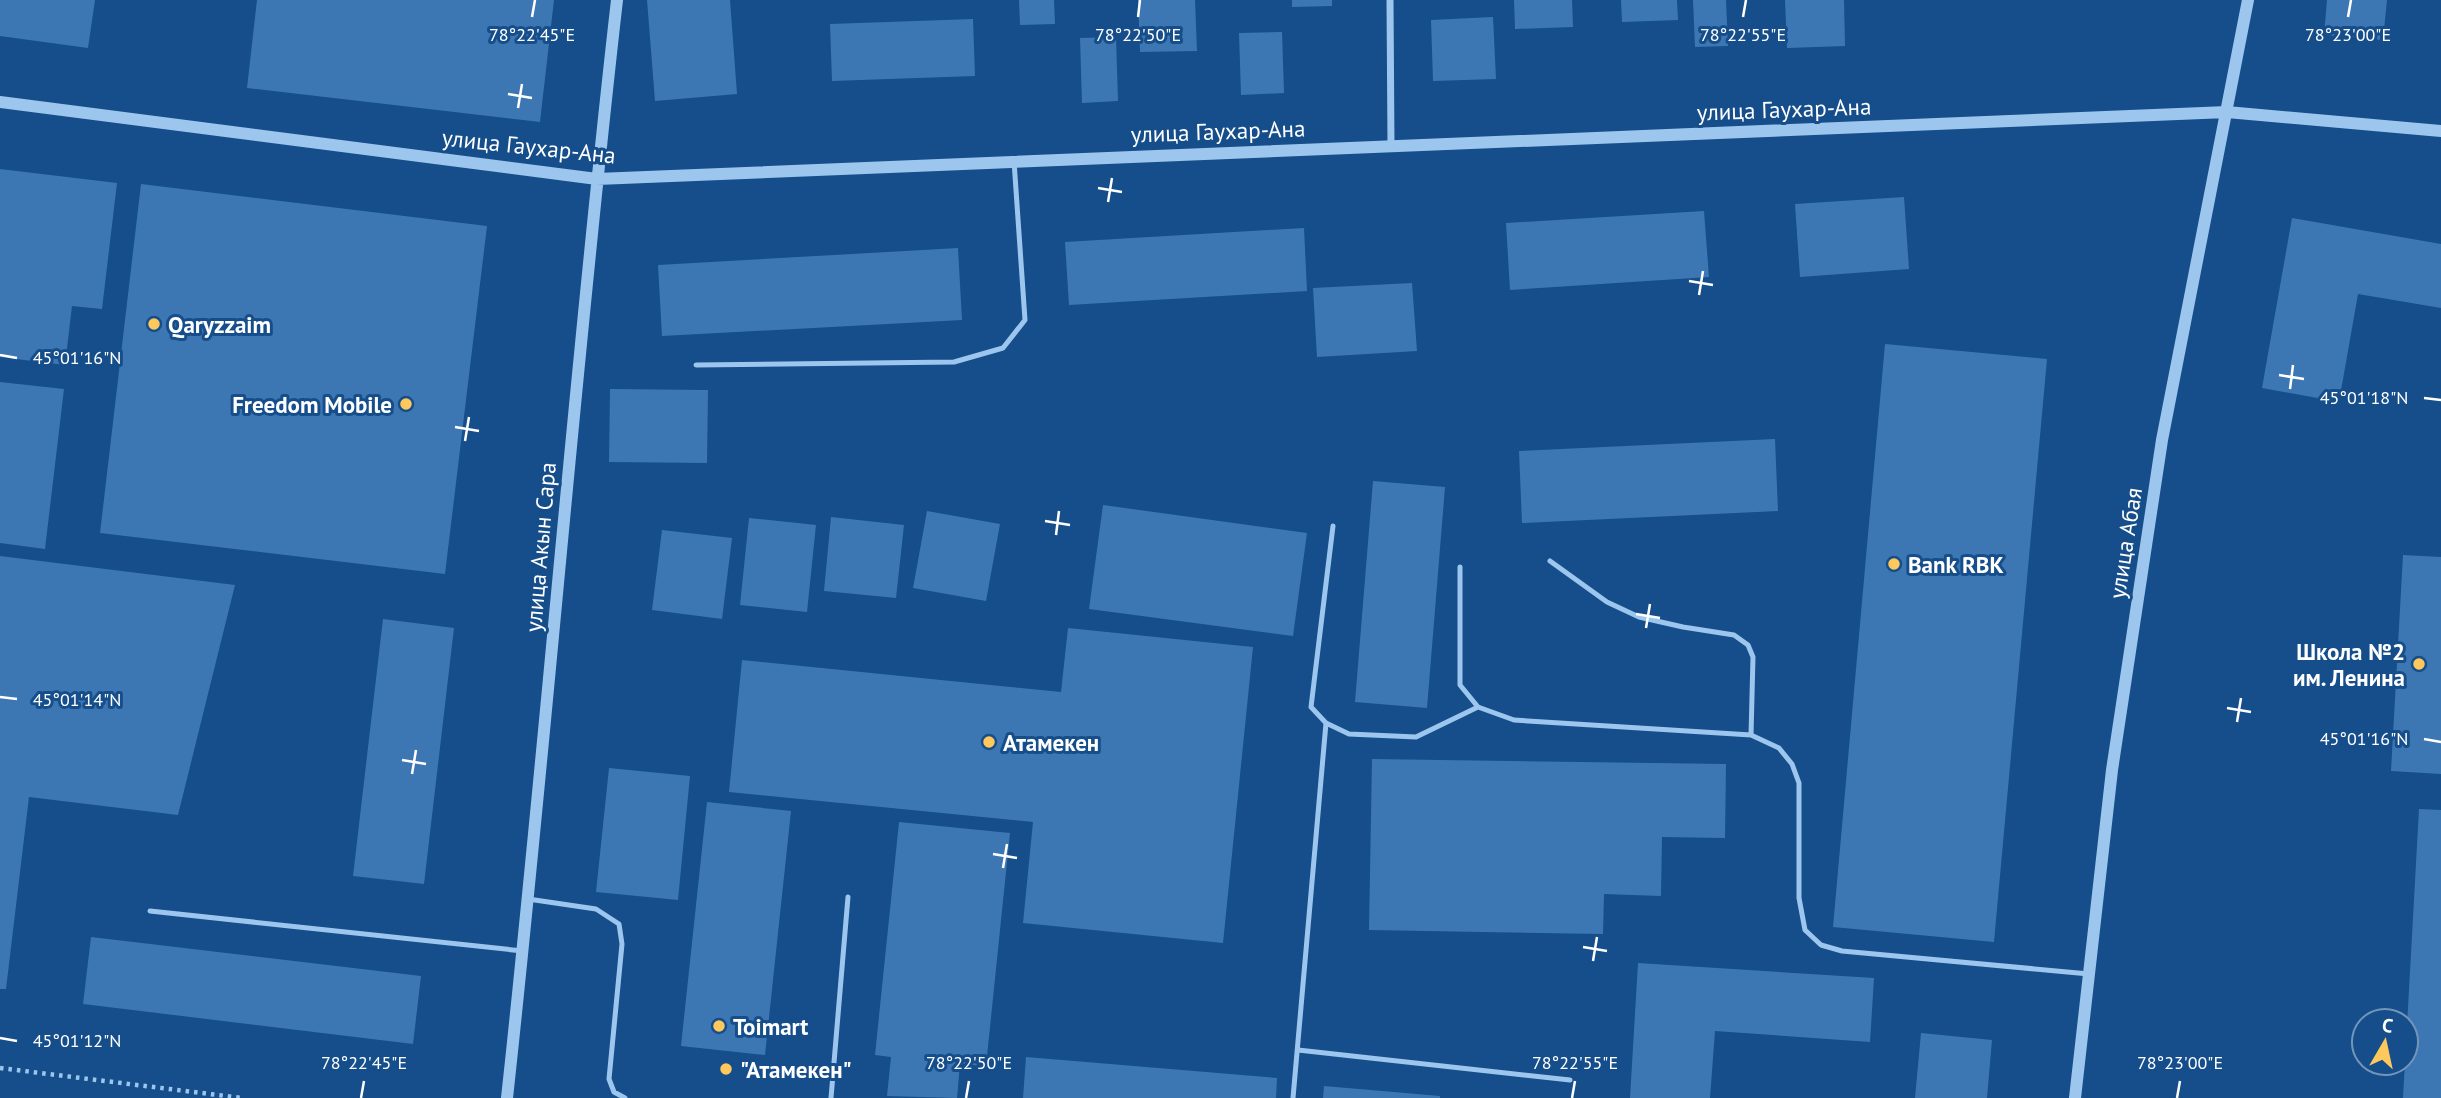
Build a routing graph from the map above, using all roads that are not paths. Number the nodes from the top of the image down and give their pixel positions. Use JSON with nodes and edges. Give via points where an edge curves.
{"nodes":[{"id":1,"x":617,"y":0,"type":"edge"},
{"id":2,"x":1390,"y":0,"type":"edge"},
{"id":3,"x":2248,"y":0,"type":"edge"},
{"id":4,"x":0,"y":102,"type":"edge"},
{"id":5,"x":2227,"y":112,"type":"junction"},
{"id":6,"x":2441,"y":131,"type":"edge"},
{"id":7,"x":1391,"y":145,"type":"junction"},
{"id":8,"x":1014,"y":161,"type":"junction"},
{"id":9,"x":597,"y":179,"type":"junction"},
{"id":10,"x":696,"y":365,"type":"dead end"},
{"id":11,"x":1333,"y":526,"type":"dead end"},
{"id":12,"x":1550,"y":561,"type":"dead end"},
{"id":13,"x":1460,"y":567,"type":"dead end"},
{"id":14,"x":1478,"y":707,"type":"junction"},
{"id":15,"x":1326,"y":723,"type":"junction"},
{"id":16,"x":1751,"y":735,"type":"junction"},
{"id":17,"x":848,"y":897,"type":"dead end"},
{"id":18,"x":528,"y":899,"type":"junction"},
{"id":19,"x":150,"y":911,"type":"dead end"},
{"id":20,"x":523,"y":951,"type":"junction"},
{"id":21,"x":2089,"y":974,"type":"junction"},
{"id":22,"x":1298,"y":1050,"type":"junction"},
{"id":23,"x":1570,"y":1080,"type":"dead end"},
{"id":24,"x":507,"y":1098,"type":"edge"},
{"id":25,"x":625,"y":1098,"type":"edge"},
{"id":26,"x":831,"y":1098,"type":"edge"},
{"id":27,"x":1293,"y":1098,"type":"edge"},
{"id":28,"x":2075,"y":1098,"type":"edge"}],
"edges":[{"from":1,"to":9,"type":"street","name":"улица Акын Сара"},
{"from":2,"to":7,"type":"street"},
{"from":3,"to":5,"type":"street","name":"улица Абая"},
{"from":4,"to":9,"type":"street","name":"улица Гаухар-Ана"},
{"from":5,"to":6,"type":"street","name":"улица Гаухар-Ана"},
{"from":5,"to":7,"type":"street","name":"улица Гаухар-Ана"},
{"from":5,"to":21,"type":"street","name":"улица Абая","via":[[2162,440],[2112,770]]},
{"from":7,"to":8,"type":"street","name":"улица Гаухар-Ана"},
{"from":8,"to":9,"type":"street","name":"улица Гаухар-Ана"},
{"from":8,"to":10,"type":"lane","via":[[1025,320],[1003,348],[954,362]]},
{"from":9,"to":18,"type":"street","name":"улица Акын Сара"},
{"from":11,"to":15,"type":"lane","via":[[1311,707]]},
{"from":12,"to":16,"type":"lane","via":[[1607,602],[1639,617],[1734,635],[1748,645],[1753,657]]},
{"from":13,"to":14,"type":"lane","via":[[1460,685]]},
{"from":14,"to":15,"type":"lane","via":[[1416,737],[1349,734]]},
{"from":14,"to":16,"type":"lane","via":[[1514,720]]},
{"from":15,"to":22,"type":"lane"},
{"from":16,"to":21,"type":"lane","via":[[1779,748],[1799,783],[1799,898],[1805,930],[1821,945],[1842,951]]},
{"from":17,"to":26,"type":"lane"},
{"from":18,"to":20,"type":"street","name":"улица Акын Сара"},
{"from":18,"to":25,"type":"lane","via":[[596,909],[619,924],[622,944],[609,1079],[614,1092]]},
{"from":19,"to":20,"type":"lane"},
{"from":20,"to":24,"type":"street","name":"улица Акын Сара"},
{"from":21,"to":28,"type":"street","name":"улица Абая"},
{"from":22,"to":23,"type":"lane"},
{"from":22,"to":27,"type":"lane"}]}
